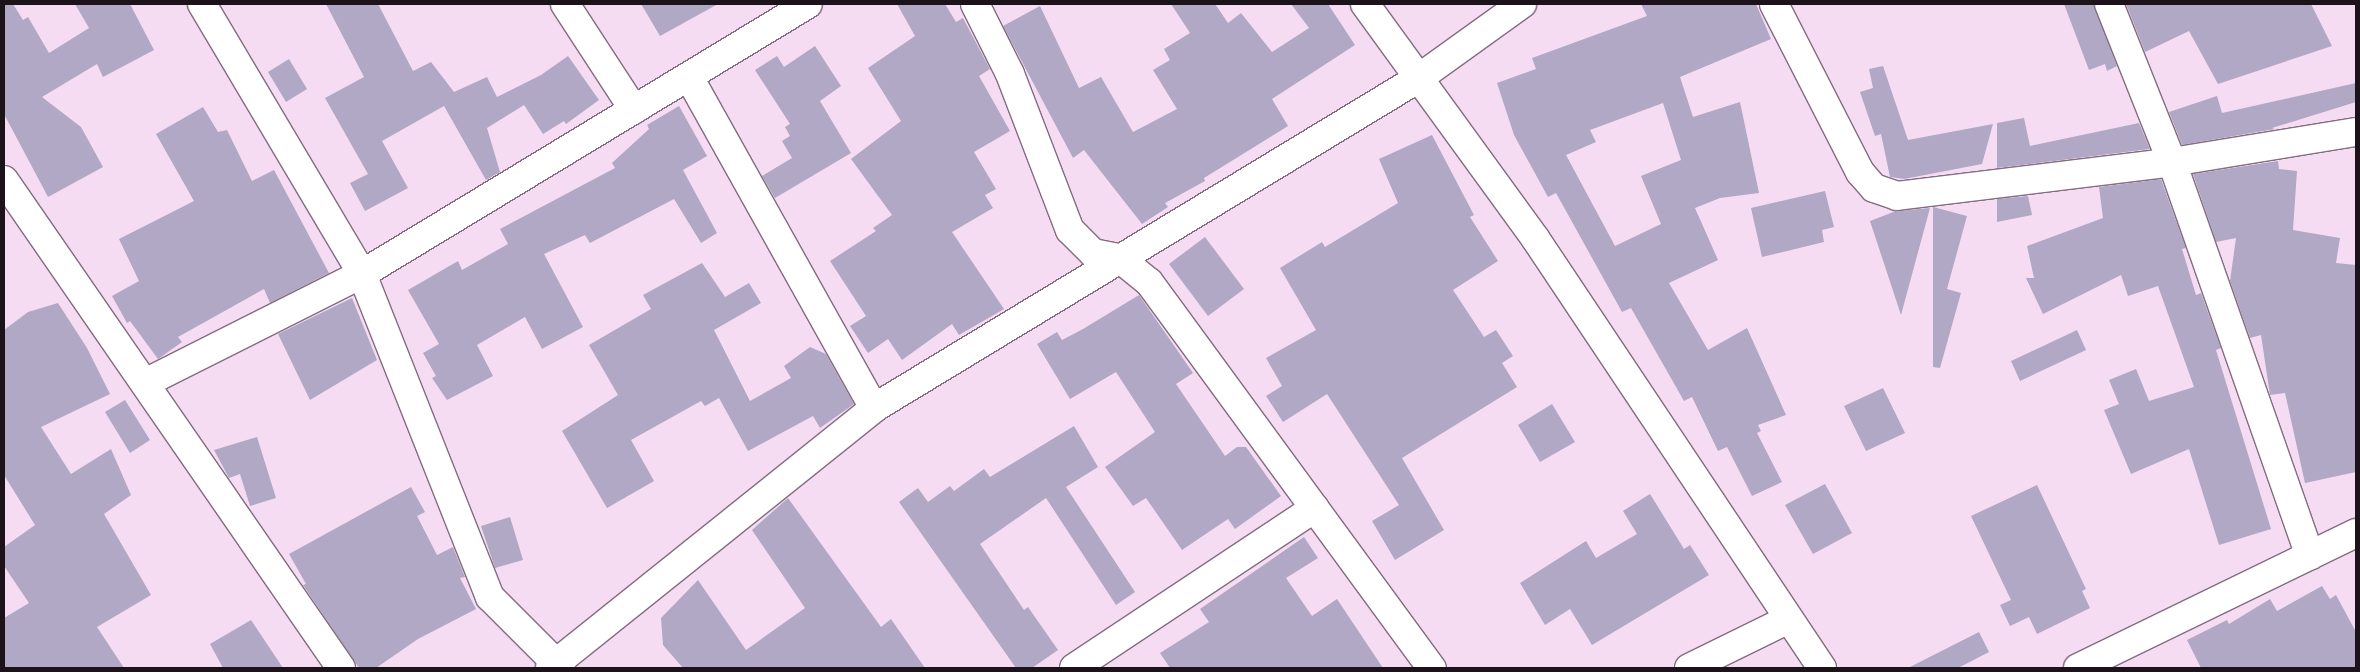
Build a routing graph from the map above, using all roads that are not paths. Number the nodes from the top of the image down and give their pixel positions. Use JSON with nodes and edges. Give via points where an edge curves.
{"nodes":[{"id":1,"x":202,"y":4,"type":"edge"},
{"id":2,"x":565,"y":4,"type":"edge"},
{"id":3,"x":808,"y":4,"type":"edge"},
{"id":4,"x":975,"y":4,"type":"edge"},
{"id":5,"x":1365,"y":4,"type":"edge"},
{"id":6,"x":1522,"y":4,"type":"edge"},
{"id":7,"x":1774,"y":4,"type":"edge"},
{"id":8,"x":2109,"y":4,"type":"edge"},
{"id":9,"x":689,"y":77,"type":"junction"},
{"id":10,"x":1419,"y":78,"type":"junction"},
{"id":11,"x":634,"y":110,"type":"junction"},
{"id":12,"x":2356,"y":132,"type":"edge"},
{"id":13,"x":2172,"y":162,"type":"junction"},
{"id":14,"x":4,"y":180,"type":"edge"},
{"id":15,"x":1119,"y":258,"type":"junction"},
{"id":16,"x":362,"y":274,"type":"junction"},
{"id":17,"x":147,"y":382,"type":"junction"},
{"id":18,"x":874,"y":408,"type":"junction"},
{"id":19,"x":1315,"y":508,"type":"junction"},
{"id":20,"x":2356,"y":533,"type":"edge"},
{"id":21,"x":2310,"y":556,"type":"junction"},
{"id":22,"x":1787,"y":620,"type":"junction"},
{"id":23,"x":555,"y":667,"type":"edge"},
{"id":24,"x":341,"y":668,"type":"edge"},
{"id":25,"x":1074,"y":668,"type":"edge"},
{"id":26,"x":1432,"y":668,"type":"edge"},
{"id":27,"x":1689,"y":668,"type":"edge"},
{"id":28,"x":1822,"y":668,"type":"edge"},
{"id":29,"x":2078,"y":668,"type":"edge"}],
"edges":[{"from":1,"to":16,"type":"street"},
{"from":2,"to":11,"type":"street"},
{"from":3,"to":9,"type":"street"},
{"from":4,"to":15,"type":"street","via":[[1010,74],[1070,230],[1093,253]]},
{"from":5,"to":10,"type":"street"},
{"from":6,"to":10,"type":"street"},
{"from":7,"to":13,"type":"street","via":[[1860,172],[1874,188],[1898,196]]},
{"from":8,"to":13,"type":"street"},
{"from":9,"to":11,"type":"street"},
{"from":9,"to":18,"type":"street"},
{"from":10,"to":15,"type":"street"},
{"from":10,"to":22,"type":"street","via":[[1535,238]]},
{"from":11,"to":16,"type":"street"},
{"from":12,"to":13,"type":"street"},
{"from":13,"to":21,"type":"street"},
{"from":14,"to":17,"type":"street"},
{"from":15,"to":18,"type":"street"},
{"from":15,"to":19,"type":"street","via":[[1149,282]]},
{"from":16,"to":17,"type":"street"},
{"from":16,"to":23,"type":"street","via":[[490,597]]},
{"from":17,"to":24,"type":"street"},
{"from":18,"to":23,"type":"street"},
{"from":19,"to":25,"type":"street"},
{"from":19,"to":26,"type":"street"},
{"from":20,"to":21,"type":"street"},
{"from":21,"to":29,"type":"street"},
{"from":22,"to":27,"type":"street"},
{"from":22,"to":28,"type":"street"}]}
